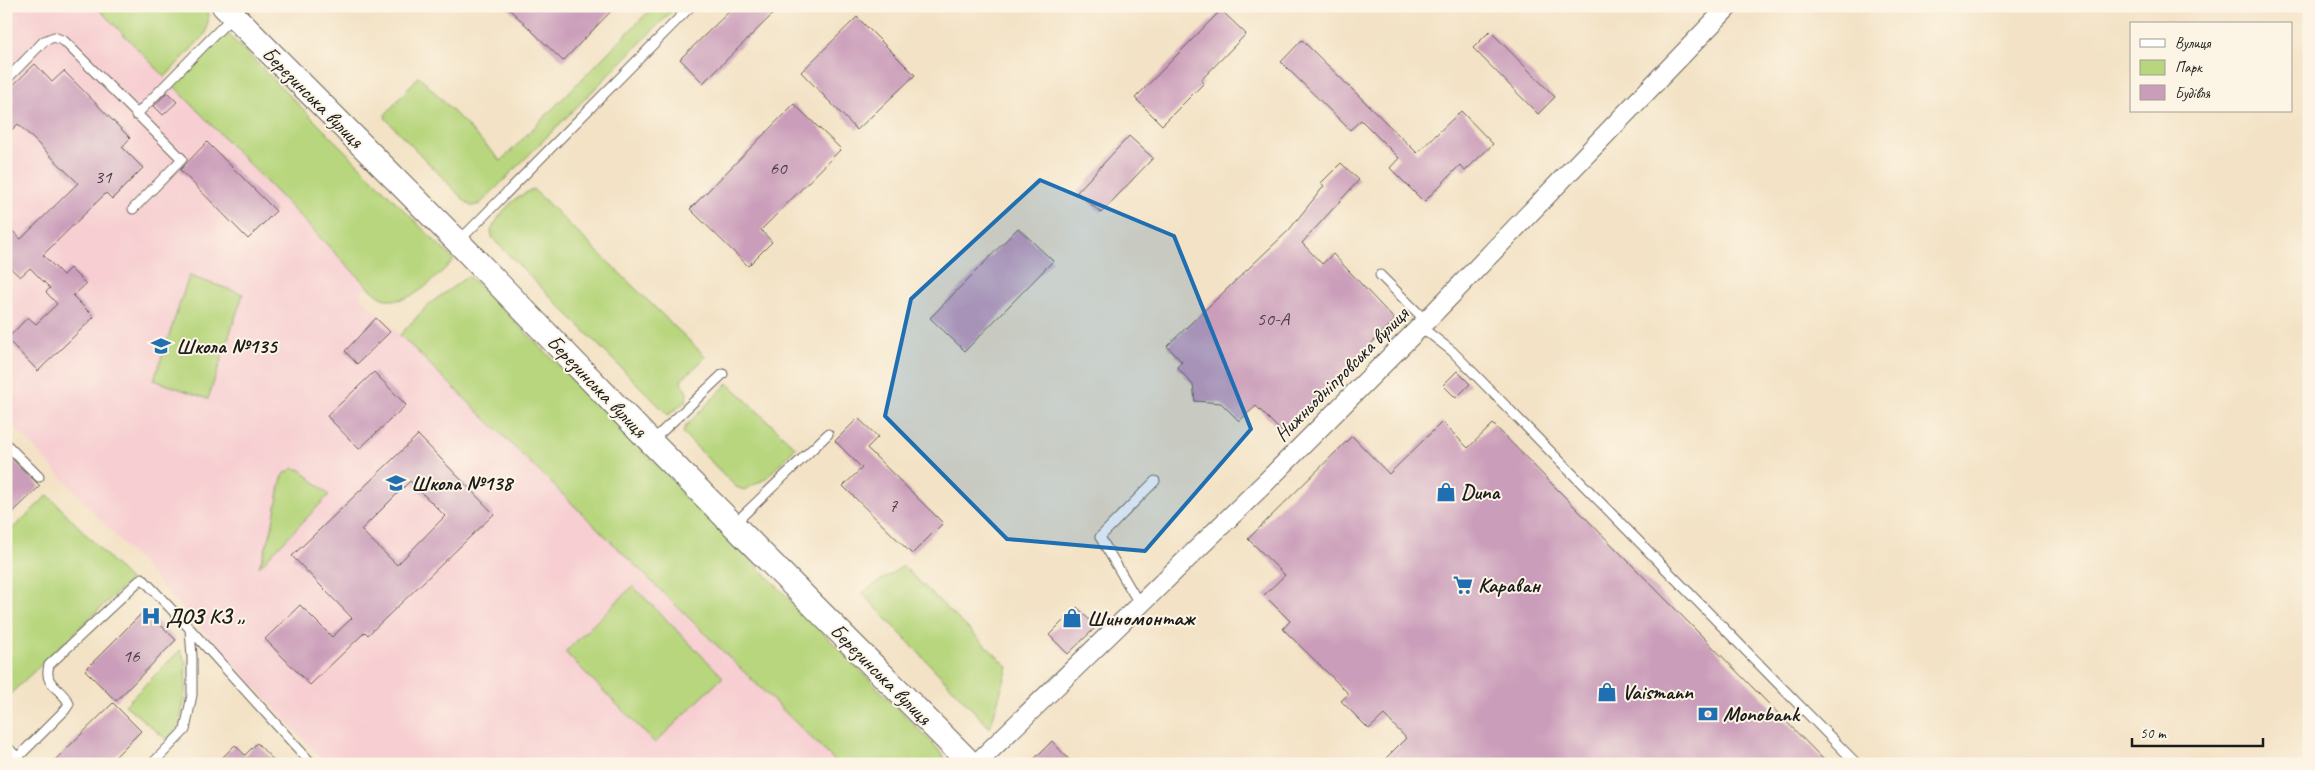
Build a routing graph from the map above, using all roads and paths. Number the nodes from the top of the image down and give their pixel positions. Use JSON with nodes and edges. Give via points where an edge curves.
{"nodes":[{"id":1,"x":691,"y":6,"type":"edge"},
{"id":2,"x":1729,"y":6,"type":"edge"},
{"id":3,"x":229,"y":11,"type":"edge"},
{"id":4,"x":6,"y":80,"type":"edge"},
{"id":5,"x":136,"y":115,"type":"junction"},
{"id":6,"x":133,"y":209,"type":"dead end"},
{"id":7,"x":458,"y":242,"type":"junction"},
{"id":8,"x":1380,"y":274,"type":"dead end"},
{"id":9,"x":1423,"y":323,"type":"junction"},
{"id":10,"x":723,"y":374,"type":"dead end"},
{"id":11,"x":828,"y":434,"type":"dead end"},
{"id":12,"x":651,"y":442,"type":"junction"},
{"id":13,"x":6,"y":444,"type":"edge"},
{"id":14,"x":39,"y":477,"type":"dead end"},
{"id":15,"x":1155,"y":481,"type":"dead end"},
{"id":16,"x":734,"y":524,"type":"junction"},
{"id":17,"x":1140,"y":606,"type":"junction"},
{"id":18,"x":190,"y":629,"type":"junction"},
{"id":19,"x":6,"y":746,"type":"edge"},
{"id":20,"x":21,"y":760,"type":"edge"},
{"id":21,"x":968,"y":762,"type":"edge"},
{"id":22,"x":152,"y":764,"type":"edge"},
{"id":23,"x":312,"y":764,"type":"edge"},
{"id":24,"x":1857,"y":764,"type":"edge"}],
"edges":[{"from":1,"to":7,"type":"lane"},
{"from":2,"to":9,"type":"street","name":"Нижньодніпровська вулиця"},
{"from":3,"to":5,"type":"lane"},
{"from":3,"to":7,"type":"street","name":"Березинська вулиця"},
{"from":4,"to":5,"type":"lane","via":[[44,41],[54,37],[64,41]]},
{"from":5,"to":6,"type":"lane","via":[[182,159]]},
{"from":7,"to":12,"type":"street","name":"Березинська вулиця"},
{"from":8,"to":9,"type":"lane"},
{"from":9,"to":17,"type":"street","name":"Нижньодніпровська вулиця"},
{"from":9,"to":24,"type":"lane"},
{"from":10,"to":12,"type":"lane"},
{"from":11,"to":16,"type":"lane"},
{"from":12,"to":16,"type":"street","name":"Березинська вулиця"},
{"from":13,"to":14,"type":"lane"},
{"from":15,"to":17,"type":"lane","via":[[1100,537]]},
{"from":16,"to":21,"type":"street","name":"Березинська вулиця"},
{"from":17,"to":21,"type":"street","name":"Нижньодніпровська вулиця"},
{"from":18,"to":20,"type":"lane","via":[[142,578],[49,666],[50,683],[69,704]]},
{"from":18,"to":22,"type":"lane","via":[[192,695],[185,730]]},
{"from":18,"to":23,"type":"lane"},
{"from":19,"to":20,"type":"lane"}]}
